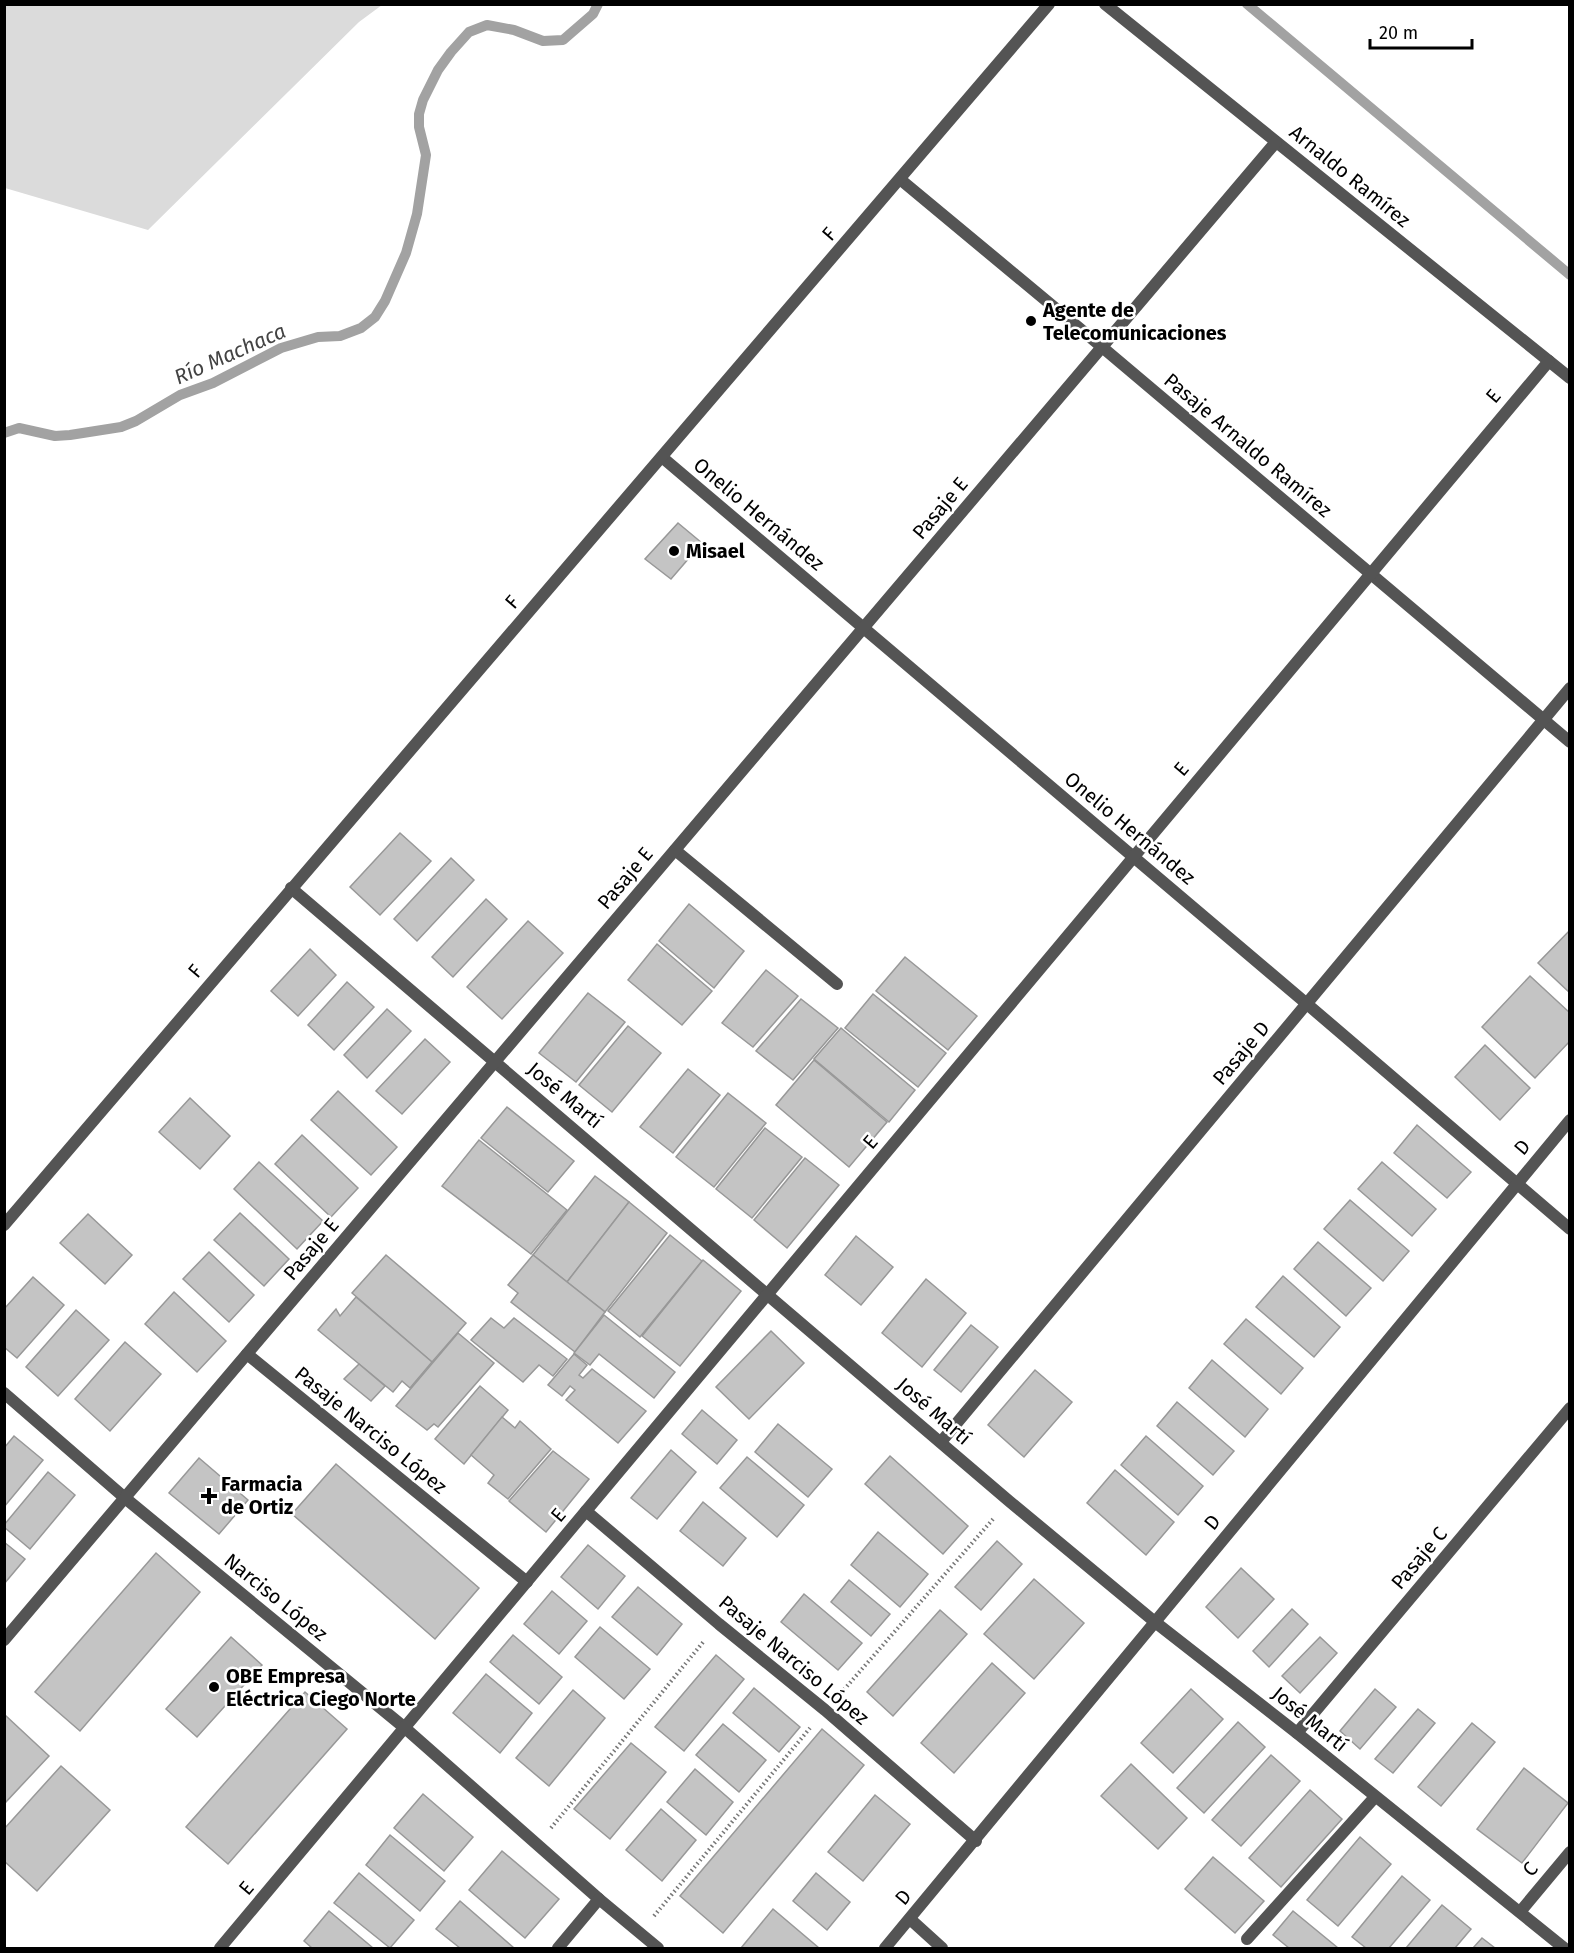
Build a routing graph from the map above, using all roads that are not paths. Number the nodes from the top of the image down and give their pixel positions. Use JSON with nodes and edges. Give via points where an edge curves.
{"nodes":[{"id":1,"x":1049,"y":4,"type":"edge"},
{"id":2,"x":1105,"y":4,"type":"edge"},
{"id":3,"x":1276,"y":142,"type":"junction"},
{"id":4,"x":901,"y":180,"type":"junction"},
{"id":5,"x":1102,"y":347,"type":"junction"},
{"id":6,"x":1549,"y":361,"type":"junction"},
{"id":7,"x":1569,"y":378,"type":"edge"},
{"id":8,"x":663,"y":458,"type":"junction"},
{"id":9,"x":1370,"y":574,"type":"junction"},
{"id":10,"x":863,"y":628,"type":"junction"},
{"id":11,"x":1569,"y":688,"type":"edge"},
{"id":12,"x":1543,"y":720,"type":"junction"},
{"id":13,"x":1569,"y":742,"type":"edge"},
{"id":14,"x":675,"y":850,"type":"junction"},
{"id":15,"x":1134,"y":857,"type":"junction"},
{"id":16,"x":291,"y":888,"type":"junction"},
{"id":17,"x":837,"y":984,"type":"dead end"},
{"id":18,"x":1307,"y":1004,"type":"junction"},
{"id":19,"x":495,"y":1062,"type":"junction"},
{"id":20,"x":1569,"y":1120,"type":"edge"},
{"id":21,"x":1515,"y":1184,"type":"junction"},
{"id":22,"x":4,"y":1225,"type":"edge"},
{"id":23,"x":1569,"y":1229,"type":"edge"},
{"id":24,"x":768,"y":1294,"type":"junction"},
{"id":25,"x":247,"y":1354,"type":"junction"},
{"id":26,"x":4,"y":1393,"type":"edge"},
{"id":27,"x":1569,"y":1408,"type":"edge"},
{"id":28,"x":941,"y":1442,"type":"junction"},
{"id":29,"x":125,"y":1498,"type":"junction"},
{"id":30,"x":586,"y":1511,"type":"junction"},
{"id":31,"x":527,"y":1582,"type":"junction"},
{"id":32,"x":1155,"y":1622,"type":"junction"},
{"id":33,"x":4,"y":1640,"type":"edge"},
{"id":34,"x":405,"y":1728,"type":"junction"},
{"id":35,"x":1298,"y":1733,"type":"junction"},
{"id":36,"x":1375,"y":1797,"type":"junction"},
{"id":37,"x":976,"y":1841,"type":"junction"},
{"id":38,"x":1569,"y":1852,"type":"edge"},
{"id":39,"x":598,"y":1899,"type":"junction"},
{"id":40,"x":1520,"y":1912,"type":"junction"},
{"id":41,"x":910,"y":1919,"type":"junction"},
{"id":42,"x":1247,"y":1939,"type":"dead end"},
{"id":43,"x":220,"y":1948,"type":"edge"},
{"id":44,"x":558,"y":1948,"type":"edge"},
{"id":45,"x":658,"y":1948,"type":"edge"},
{"id":46,"x":885,"y":1948,"type":"edge"},
{"id":47,"x":942,"y":1948,"type":"edge"},
{"id":48,"x":1564,"y":1948,"type":"edge"}],
"edges":[{"from":1,"to":4,"type":"street","name":"F"},
{"from":2,"to":3,"type":"street","name":"Arnaldo Ramírez"},
{"from":3,"to":5,"type":"street","name":"Pasaje E"},
{"from":3,"to":6,"type":"street","name":"Arnaldo Ramírez"},
{"from":4,"to":5,"type":"street","name":"Pasaje Arnaldo Ramírez"},
{"from":4,"to":8,"type":"street","name":"F"},
{"from":5,"to":9,"type":"street","name":"Pasaje Arnaldo Ramírez"},
{"from":5,"to":10,"type":"street","name":"Pasaje E"},
{"from":6,"to":7,"type":"street","name":"Arnaldo Ramírez"},
{"from":6,"to":9,"type":"street","name":"E"},
{"from":8,"to":10,"type":"street","name":"Onelio Hernández"},
{"from":8,"to":16,"type":"street","name":"F"},
{"from":9,"to":12,"type":"street","name":"Pasaje Arnaldo Ramírez"},
{"from":9,"to":15,"type":"street","name":"E"},
{"from":10,"to":14,"type":"street","name":"Pasaje E"},
{"from":10,"to":15,"type":"street","name":"Onelio Hernández"},
{"from":11,"to":12,"type":"street","name":"Pasaje D"},
{"from":12,"to":13,"type":"street","name":"Pasaje Arnaldo Ramírez"},
{"from":12,"to":18,"type":"street","name":"Pasaje D"},
{"from":14,"to":17,"type":"street"},
{"from":14,"to":19,"type":"street","name":"Pasaje E"},
{"from":15,"to":18,"type":"street","name":"Onelio Hernández"},
{"from":15,"to":24,"type":"street","name":"E"},
{"from":16,"to":19,"type":"street","name":"José Martí"},
{"from":16,"to":22,"type":"street","name":"F"},
{"from":18,"to":21,"type":"street","name":"Onelio Hernández"},
{"from":18,"to":28,"type":"street","name":"Pasaje D"},
{"from":19,"to":24,"type":"street","name":"José Martí"},
{"from":19,"to":25,"type":"street","name":"Pasaje E"},
{"from":20,"to":21,"type":"street","name":"D"},
{"from":21,"to":23,"type":"street","name":"Onelio Hernández"},
{"from":21,"to":32,"type":"street","name":"D"},
{"from":24,"to":28,"type":"street","name":"José Martí"},
{"from":24,"to":30,"type":"street","name":"E"},
{"from":25,"to":29,"type":"street","name":"Pasaje E"},
{"from":25,"to":31,"type":"street","name":"Pasaje Narciso López"},
{"from":26,"to":29,"type":"street","name":"Narciso López"},
{"from":27,"to":35,"type":"street","name":"Pasaje C"},
{"from":28,"to":32,"type":"street","name":"José Martí"},
{"from":29,"to":33,"type":"street","name":"Pasaje E"},
{"from":29,"to":34,"type":"street","name":"Narciso López"},
{"from":30,"to":31,"type":"street","name":"E"},
{"from":30,"to":37,"type":"street","name":"Pasaje Narciso López"},
{"from":31,"to":34,"type":"street","name":"E"},
{"from":32,"to":35,"type":"street","name":"José Martí"},
{"from":32,"to":37,"type":"street","name":"D"},
{"from":34,"to":39,"type":"street","name":"Narciso López"},
{"from":34,"to":43,"type":"street","name":"E"},
{"from":35,"to":36,"type":"street","name":"José Martí"},
{"from":36,"to":40,"type":"street","name":"José Martí"},
{"from":36,"to":42,"type":"street"},
{"from":37,"to":41,"type":"street","name":"D"},
{"from":38,"to":40,"type":"street","name":"C"},
{"from":39,"to":44,"type":"street"},
{"from":39,"to":45,"type":"street","name":"Narciso López"},
{"from":40,"to":48,"type":"street","name":"José Martí"},
{"from":41,"to":46,"type":"street","name":"D"},
{"from":41,"to":47,"type":"street"}]}
